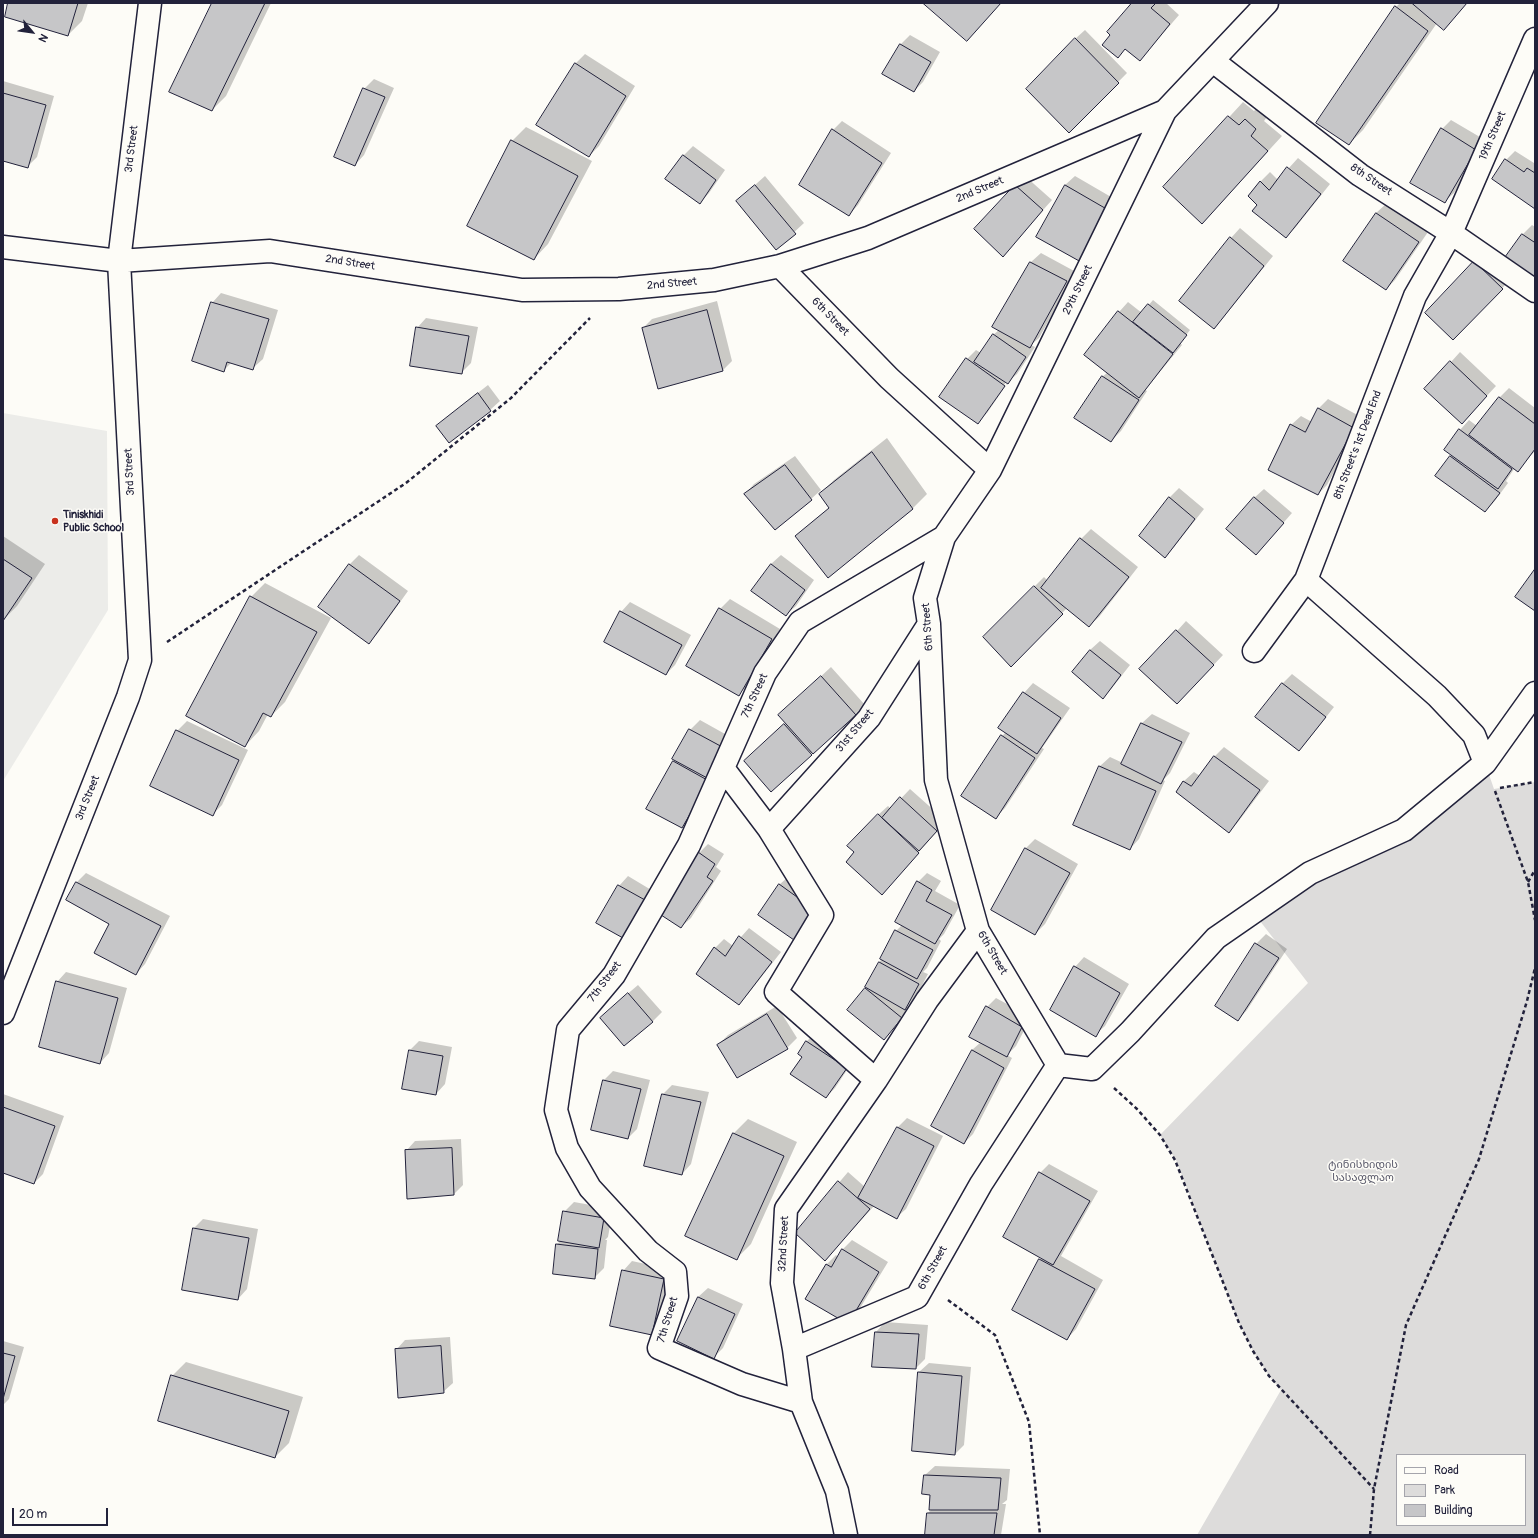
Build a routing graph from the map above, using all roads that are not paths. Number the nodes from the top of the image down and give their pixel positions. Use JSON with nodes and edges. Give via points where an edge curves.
{"nodes":[{"id":1,"x":150,"y":3,"type":"edge"},
{"id":2,"x":1267,"y":3,"type":"edge"},
{"id":3,"x":1535,"y":39,"type":"edge"},
{"id":4,"x":1212,"y":61,"type":"junction"},
{"id":5,"x":1165,"y":111,"type":"junction"},
{"id":6,"x":1451,"y":233,"type":"junction"},
{"id":7,"x":3,"y":247,"type":"edge"},
{"id":8,"x":119,"y":261,"type":"junction"},
{"id":9,"x":780,"y":266,"type":"junction"},
{"id":10,"x":1535,"y":291,"type":"edge"},
{"id":11,"x":990,"y":470,"type":"junction"},
{"id":12,"x":944,"y":537,"type":"junction"},
{"id":13,"x":1306,"y":580,"type":"junction"},
{"id":14,"x":928,"y":624,"type":"junction"},
{"id":15,"x":1254,"y":650,"type":"dead end"},
{"id":16,"x":1535,"y":693,"type":"edge"},
{"id":17,"x":1485,"y":763,"type":"junction"},
{"id":18,"x":723,"y":768,"type":"junction"},
{"id":19,"x":769,"y":829,"type":"junction"},
{"id":20,"x":978,"y":931,"type":"junction"},
{"id":21,"x":3,"y":1013,"type":"edge"},
{"id":22,"x":1058,"y":1065,"type":"junction"},
{"id":23,"x":876,"y":1080,"type":"junction"},
{"id":24,"x":794,"y":1349,"type":"junction"},
{"id":25,"x":801,"y":1402,"type":"junction"},
{"id":26,"x":846,"y":1535,"type":"edge"}],
"edges":[{"from":1,"to":8,"type":"street","name":"3rd Street"},
{"from":2,"to":4,"type":"street","name":"2nd Street"},
{"from":3,"to":6,"type":"street","name":"19th Street"},
{"from":4,"to":5,"type":"street","name":"2nd Street"},
{"from":4,"to":6,"type":"street","name":"8th Street","via":[[1360,175]]},
{"from":5,"to":9,"type":"street","name":"2nd Street","via":[[868,238]]},
{"from":5,"to":11,"type":"street","name":"29th Street"},
{"from":6,"to":10,"type":"street","name":"8th Street"},
{"from":6,"to":13,"type":"street","name":"8th Street's 1st Dead End","via":[[1415,296]]},
{"from":7,"to":8,"type":"street","name":"2nd Street"},
{"from":8,"to":9,"type":"street","name":"2nd Street","via":[[270,251],[522,290],[619,289],[714,280]]},
{"from":8,"to":21,"type":"street","name":"3rd Street","via":[[140,660],[128,698]]},
{"from":9,"to":11,"type":"street","name":"6th Street","via":[[889,378]]},
{"from":11,"to":12,"type":"street","name":"6th Street"},
{"from":12,"to":14,"type":"street","name":"6th Street","via":[[925,598]]},
{"from":12,"to":18,"type":"street","name":"7th Street","via":[[800,622],[765,673]]},
{"from":13,"to":15,"type":"street","name":"8th Street's 1st Dead End"},
{"from":13,"to":17,"type":"street","via":[[1437,696],[1474,735]]},
{"from":14,"to":19,"type":"street","name":"31st Street","via":[[869,718]]},
{"from":14,"to":20,"type":"street","name":"6th Street","via":[[936,780]]},
{"from":16,"to":17,"type":"street"},
{"from":17,"to":22,"type":"street","via":[[1404,830],[1310,873],[1216,938],[1130,1032],[1092,1069]]},
{"from":18,"to":19,"type":"street"},
{"from":18,"to":25,"type":"street","name":"7th Street","via":[[689,845],[614,975],[568,1030],[556,1110],[567,1148],[590,1188],[648,1251],[674,1272],[677,1296],[659,1348],[742,1384]]},
{"from":19,"to":23,"type":"street","via":[[822,915],[776,992]]},
{"from":20,"to":22,"type":"street","name":"6th Street"},
{"from":20,"to":23,"type":"street","name":"32nd Street","via":[[927,1000]]},
{"from":22,"to":24,"type":"street","name":"6th Street","via":[[981,1184],[917,1297]]},
{"from":23,"to":24,"type":"street","name":"32nd Street","via":[[786,1209],[782,1283]]},
{"from":24,"to":25,"type":"street","name":"32nd Street"},
{"from":25,"to":26,"type":"street","name":"32nd Street","via":[[837,1490]]}]}
